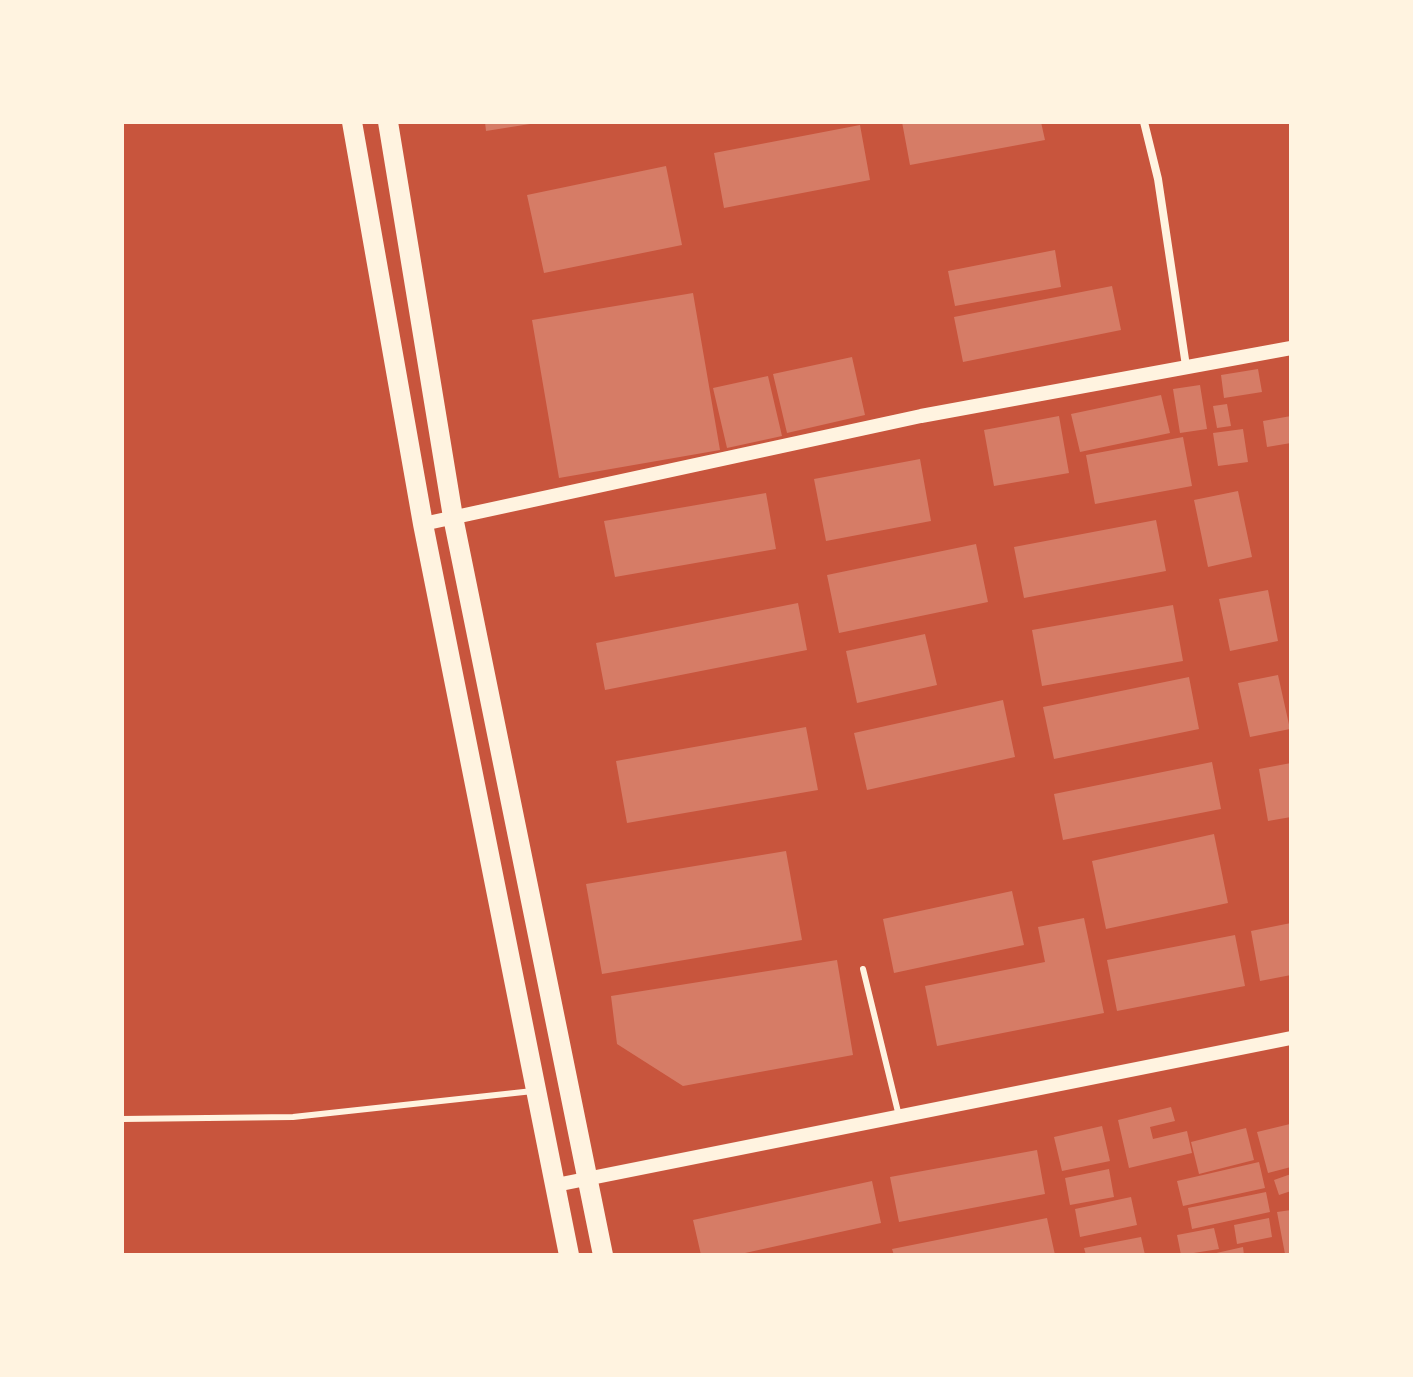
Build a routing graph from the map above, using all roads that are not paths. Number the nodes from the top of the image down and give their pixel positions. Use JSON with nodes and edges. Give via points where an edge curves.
{"nodes":[{"id":1,"x":352,"y":122,"type":"edge"},
{"id":2,"x":388,"y":122,"type":"edge"},
{"id":3,"x":1144,"y":122,"type":"edge"},
{"id":4,"x":1291,"y":348,"type":"edge"},
{"id":5,"x":1186,"y":366,"type":"junction"},
{"id":6,"x":453,"y":517,"type":"junction"},
{"id":7,"x":423,"y":524,"type":"junction"},
{"id":8,"x":863,"y":969,"type":"dead end"},
{"id":9,"x":1291,"y":1040,"type":"edge"},
{"id":10,"x":537,"y":1091,"type":"junction"},
{"id":11,"x":899,"y":1116,"type":"junction"},
{"id":12,"x":122,"y":1119,"type":"edge"},
{"id":13,"x":586,"y":1180,"type":"junction"},
{"id":14,"x":556,"y":1185,"type":"junction"},
{"id":15,"x":569,"y":1255,"type":"edge"},
{"id":16,"x":603,"y":1255,"type":"edge"}],
"edges":[{"from":1,"to":7,"type":"main road"},
{"from":2,"to":6,"type":"main road"},
{"from":3,"to":5,"type":"street","via":[[1158,179]]},
{"from":4,"to":5,"type":"street"},
{"from":5,"to":6,"type":"street","via":[[921,416]]},
{"from":6,"to":7,"type":"street"},
{"from":6,"to":13,"type":"main road"},
{"from":7,"to":10,"type":"main road"},
{"from":8,"to":11,"type":"lane"},
{"from":9,"to":11,"type":"street"},
{"from":10,"to":12,"type":"lane","via":[[293,1117]]},
{"from":10,"to":14,"type":"main road"},
{"from":11,"to":13,"type":"street"},
{"from":13,"to":14,"type":"street"},
{"from":13,"to":16,"type":"main road"},
{"from":14,"to":15,"type":"main road"}]}
